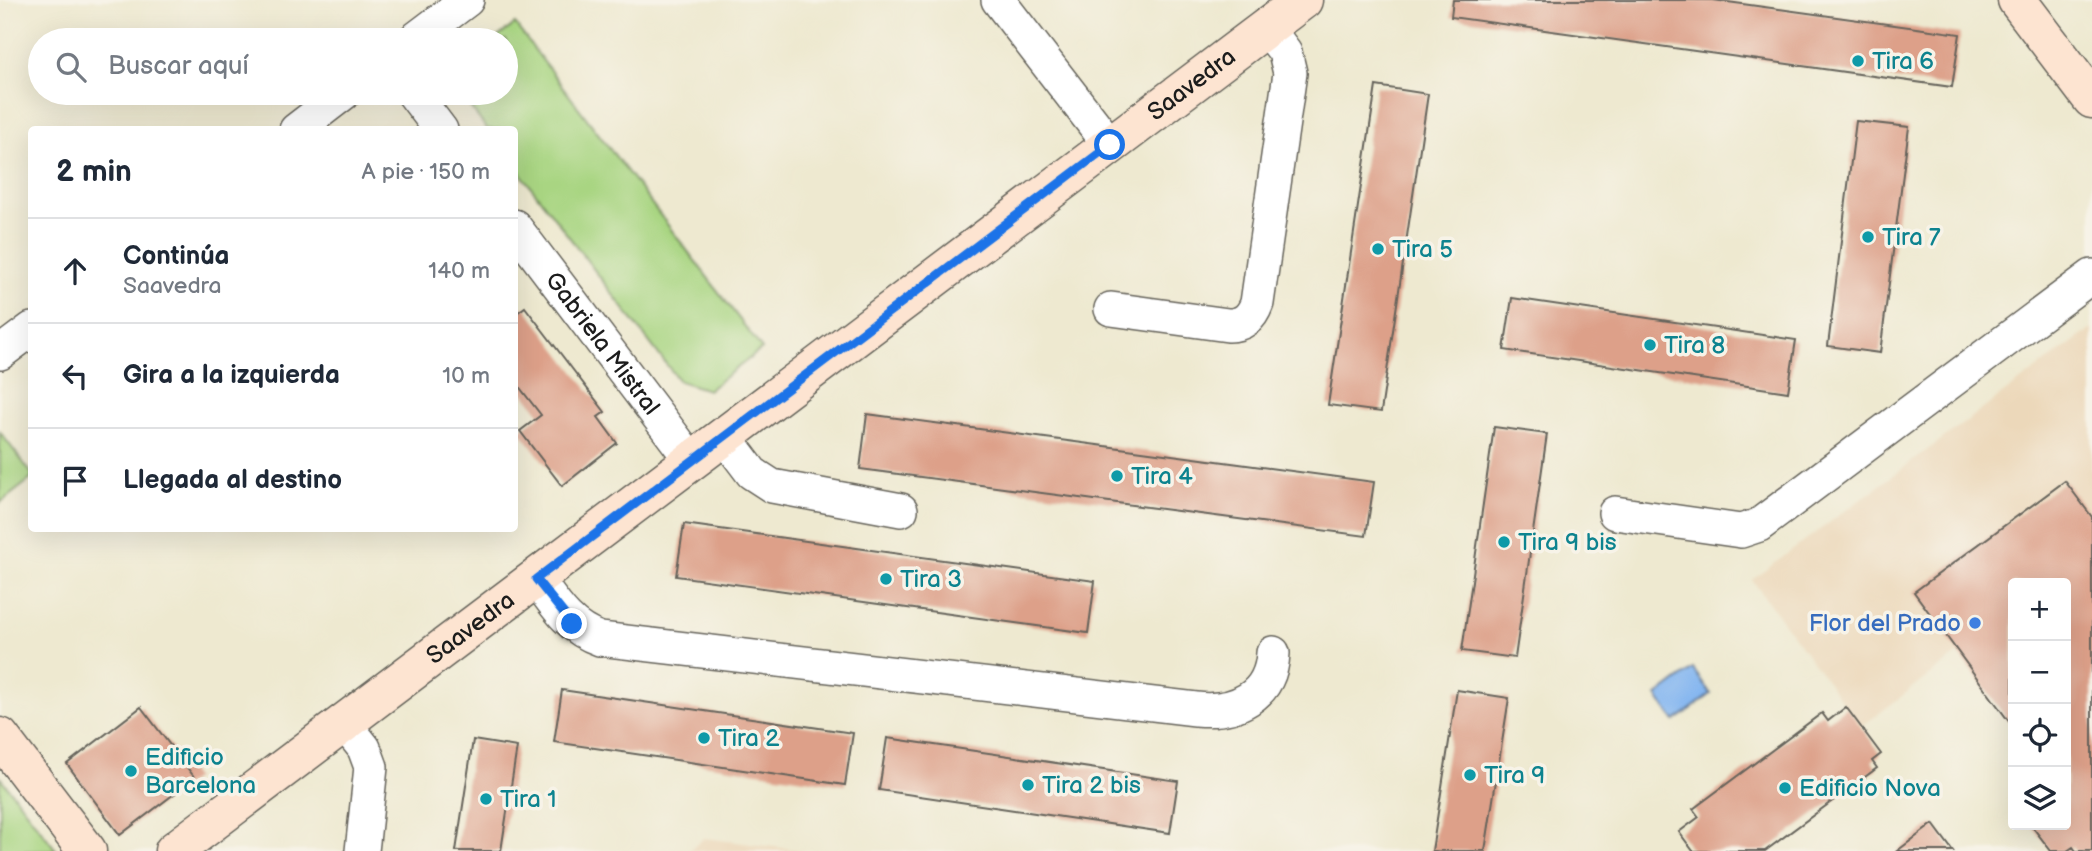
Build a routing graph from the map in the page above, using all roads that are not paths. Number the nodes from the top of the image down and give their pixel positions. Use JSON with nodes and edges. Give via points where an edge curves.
{"nodes":[{"id":1,"x":998,"y":0,"type":"edge"},
{"id":2,"x":1303,"y":0,"type":"edge"},
{"id":3,"x":2017,"y":0,"type":"edge"},
{"id":4,"x":461,"y":2,"type":"edge"},
{"id":5,"x":1267,"y":27,"type":"junction"},
{"id":6,"x":429,"y":28,"type":"edge"},
{"id":7,"x":2092,"y":99,"type":"edge"},
{"id":8,"x":328,"y":105,"type":"edge"},
{"id":9,"x":422,"y":105,"type":"edge"},
{"id":10,"x":301,"y":126,"type":"edge"},
{"id":11,"x":438,"y":126,"type":"edge"},
{"id":12,"x":1110,"y":145,"type":"junction"},
{"id":13,"x":518,"y":231,"type":"edge"},
{"id":14,"x":2092,"y":276,"type":"edge"},
{"id":15,"x":1111,"y":309,"type":"dead end"},
{"id":16,"x":28,"y":332,"type":"edge"},
{"id":17,"x":0,"y":353,"type":"edge"},
{"id":18,"x":724,"y":436,"type":"junction"},
{"id":19,"x":692,"y":460,"type":"junction"},
{"id":20,"x":901,"y":510,"type":"dead end"},
{"id":21,"x":1615,"y":513,"type":"dead end"},
{"id":22,"x":536,"y":579,"type":"junction"},
{"id":23,"x":1273,"y":653,"type":"dead end"},
{"id":24,"x":344,"y":723,"type":"junction"},
{"id":25,"x":0,"y":737,"type":"edge"},
{"id":26,"x":87,"y":851,"type":"edge"},
{"id":27,"x":174,"y":851,"type":"edge"},
{"id":28,"x":362,"y":851,"type":"edge"}],
"edges":[{"from":1,"to":12,"type":"street"},
{"from":2,"to":5,"type":"street","name":"Saavedra"},
{"from":3,"to":7,"type":"street"},
{"from":4,"to":6,"type":"street"},
{"from":5,"to":12,"type":"street","name":"Saavedra"},
{"from":5,"to":15,"type":"street","via":[[1285,52],[1290,73],[1252,314],[1242,323],[1228,325]]},
{"from":8,"to":10,"type":"street"},
{"from":9,"to":11,"type":"street"},
{"from":12,"to":18,"type":"street","name":"Saavedra"},
{"from":13,"to":19,"type":"street","name":"Gabriela Mistral"},
{"from":14,"to":21,"type":"street","via":[[1753,528],[1741,531]]},
{"from":16,"to":17,"type":"street"},
{"from":18,"to":19,"type":"street","name":"Saavedra"},
{"from":18,"to":20,"type":"street","via":[[752,472],[772,486]]},
{"from":19,"to":22,"type":"street","name":"Saavedra"},
{"from":22,"to":23,"type":"street","via":[[572,624],[600,639],[1196,709],[1234,707],[1255,694],[1269,676]]},
{"from":22,"to":24,"type":"street","name":"Saavedra"},
{"from":24,"to":27,"type":"street","name":"Saavedra"},
{"from":24,"to":28,"type":"street","via":[[370,761]]},
{"from":25,"to":26,"type":"street"}]}
